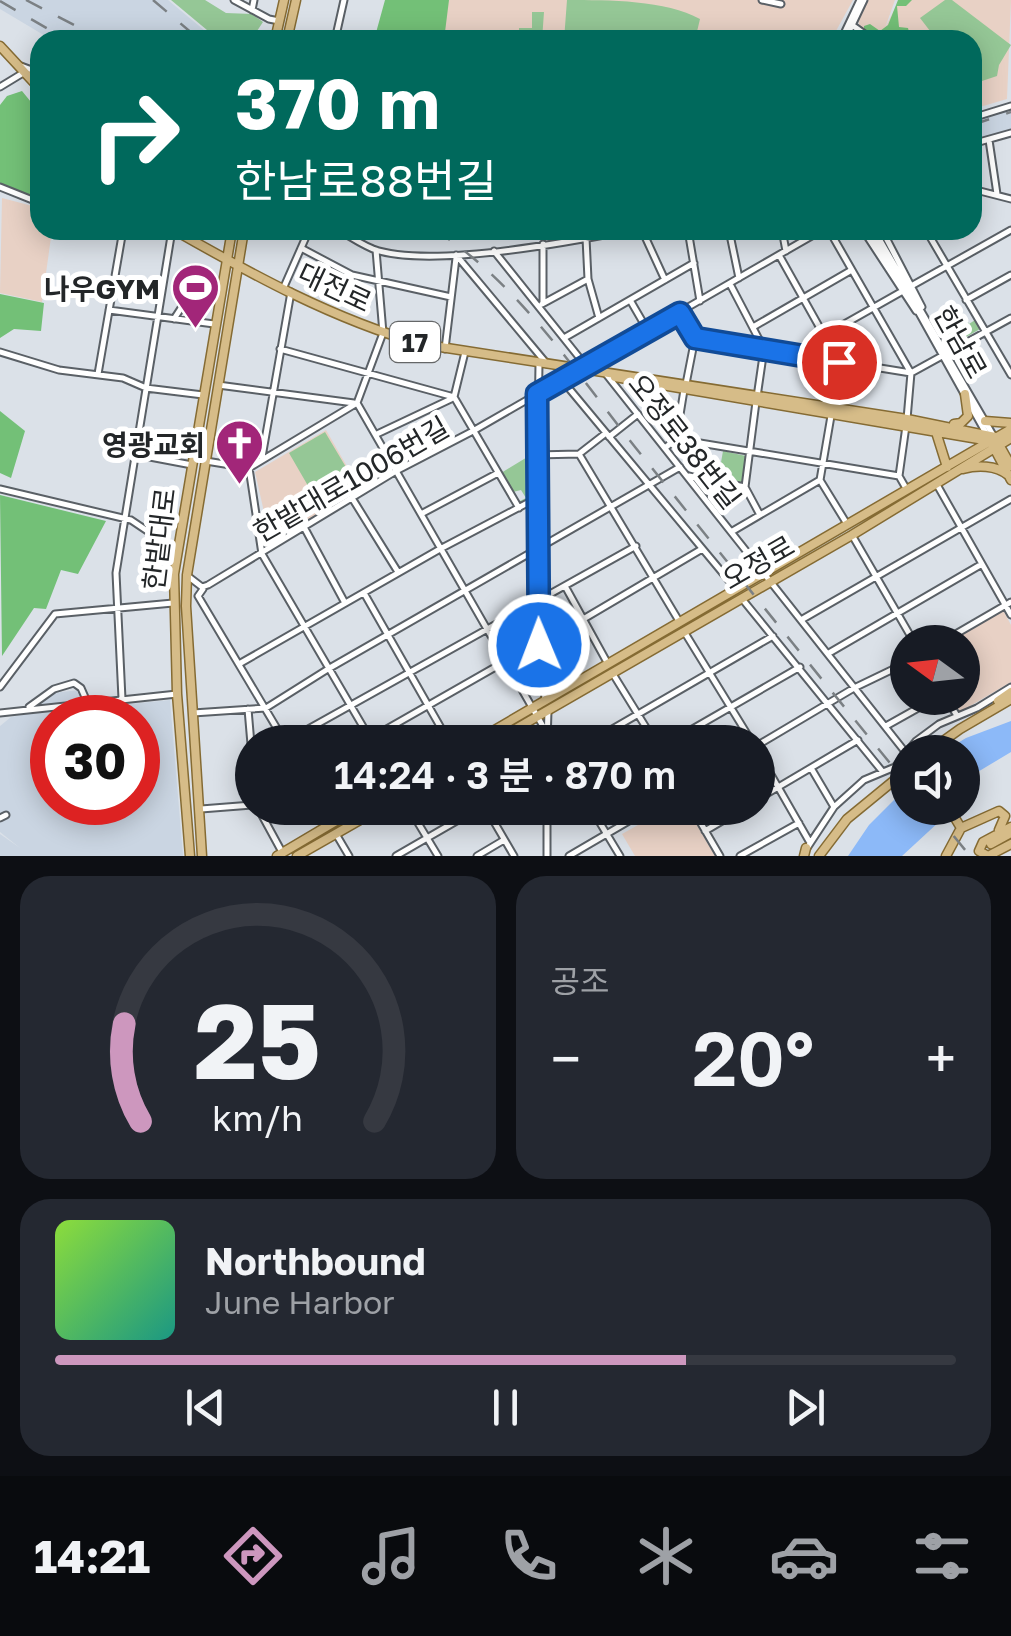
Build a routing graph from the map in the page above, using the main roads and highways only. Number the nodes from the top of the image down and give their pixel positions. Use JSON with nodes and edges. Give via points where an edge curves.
{"nodes":[{"id":1,"x":284,"y":0,"type":"edge"},
{"id":2,"x":296,"y":0,"type":"edge"},
{"id":3,"x":277,"y":30,"type":"edge"},
{"id":4,"x":288,"y":30,"type":"edge"},
{"id":5,"x":0,"y":46,"type":"edge"},
{"id":6,"x":30,"y":77,"type":"edge"},
{"id":7,"x":191,"y":240,"type":"edge"},
{"id":8,"x":230,"y":240,"type":"edge"},
{"id":9,"x":244,"y":240,"type":"edge"},
{"id":10,"x":226,"y":259,"type":"junction"},
{"id":11,"x":238,"y":266,"type":"junction"},
{"id":12,"x":964,"y":394,"type":"road end"},
{"id":13,"x":985,"y":421,"type":"road end"},
{"id":14,"x":906,"y":422,"type":"junction"},
{"id":15,"x":948,"y":426,"type":"junction"},
{"id":16,"x":1011,"y":426,"type":"edge"},
{"id":17,"x":936,"y":432,"type":"junction"},
{"id":18,"x":1011,"y":438,"type":"edge"},
{"id":19,"x":993,"y":441,"type":"junction"},
{"id":20,"x":950,"y":469,"type":"junction"},
{"id":21,"x":1010,"y":474,"type":"edge"},
{"id":22,"x":766,"y":578,"type":"junction"},
{"id":23,"x":738,"y":594,"type":"junction"},
{"id":24,"x":1011,"y":693,"type":"edge"},
{"id":25,"x":546,"y":705,"type":"junction"},
{"id":26,"x":536,"y":712,"type":"junction"},
{"id":27,"x":509,"y":725,"type":"edge"},
{"id":28,"x":517,"y":725,"type":"edge"},
{"id":29,"x":952,"y":735,"type":"edge"},
{"id":30,"x":890,"y":783,"type":"edge"},
{"id":31,"x":329,"y":825,"type":"edge"},
{"id":32,"x":352,"y":825,"type":"edge"},
{"id":33,"x":960,"y":825,"type":"edge"},
{"id":34,"x":961,"y":828,"type":"junction"},
{"id":35,"x":1011,"y":836,"type":"edge"},
{"id":36,"x":987,"y":849,"type":"edge"},
{"id":37,"x":280,"y":854,"type":"edge"},
{"id":38,"x":202,"y":855,"type":"edge"},
{"id":39,"x":190,"y":856,"type":"edge"},
{"id":40,"x":296,"y":856,"type":"edge"},
{"id":41,"x":819,"y":856,"type":"edge"},
{"id":42,"x":946,"y":856,"type":"edge"}],
"edges":[{"from":1,"to":3,"type":"main road"},
{"from":2,"to":4,"type":"main road"},
{"from":5,"to":6,"type":"main road"},
{"from":7,"to":10,"type":"main road","name":"대전로","number":"17"},
{"from":8,"to":10,"type":"main road","name":"한밭대로"},
{"from":9,"to":11,"type":"main road","name":"한밭대로"},
{"from":10,"to":11,"type":"main road","name":"대전로","number":"17"},
{"from":10,"to":39,"type":"main road","name":"한밭대로","via":[[173,603]]},
{"from":11,"to":14,"type":"main road","name":"대전로","number":"17","via":[[384,334],[445,349]]},
{"from":11,"to":38,"type":"main road","name":"한밭대로","via":[[187,575]]},
{"from":12,"to":15,"type":"main road","via":[[968,416]]},
{"from":13,"to":16,"type":"main road"},
{"from":14,"to":15,"type":"main road","name":"대전로","number":"17"},
{"from":14,"to":17,"type":"main road","name":"대전로","number":"17"},
{"from":15,"to":19,"type":"main road","name":"대전로","number":"17"},
{"from":16,"to":19,"type":"main road"},
{"from":17,"to":19,"type":"main road","name":"대전로","number":"17"},
{"from":17,"to":20,"type":"main road"},
{"from":18,"to":19,"type":"main road"},
{"from":19,"to":20,"type":"main road","name":"오정로"},
{"from":19,"to":21,"type":"main road","name":"한남로"},
{"from":20,"to":21,"type":"main road"},
{"from":20,"to":22,"type":"main road","name":"오정로"},
{"from":20,"to":22,"type":"main road","name":"오정로","via":[[852,534]]},
{"from":22,"to":23,"type":"main road","name":"오정로"},
{"from":23,"to":25,"type":"main road","name":"오정로","via":[[679,621]]},
{"from":23,"to":25,"type":"main road","name":"오정로","via":[[613,674]]},
{"from":24,"to":29,"type":"main road"},
{"from":25,"to":26,"type":"main road","name":"오정로"},
{"from":26,"to":27,"type":"main road","name":"오정로"},
{"from":26,"to":28,"type":"main road","name":"오정로"},
{"from":30,"to":41,"type":"main road"},
{"from":31,"to":37,"type":"main road"},
{"from":32,"to":40,"type":"main road"},
{"from":33,"to":34,"type":"main road"},
{"from":34,"to":36,"type":"main road","via":[[999,811],[1005,820]]},
{"from":34,"to":42,"type":"main road"},
{"from":35,"to":36,"type":"main road"},
{"from":35,"to":36,"type":"main road"}]}
